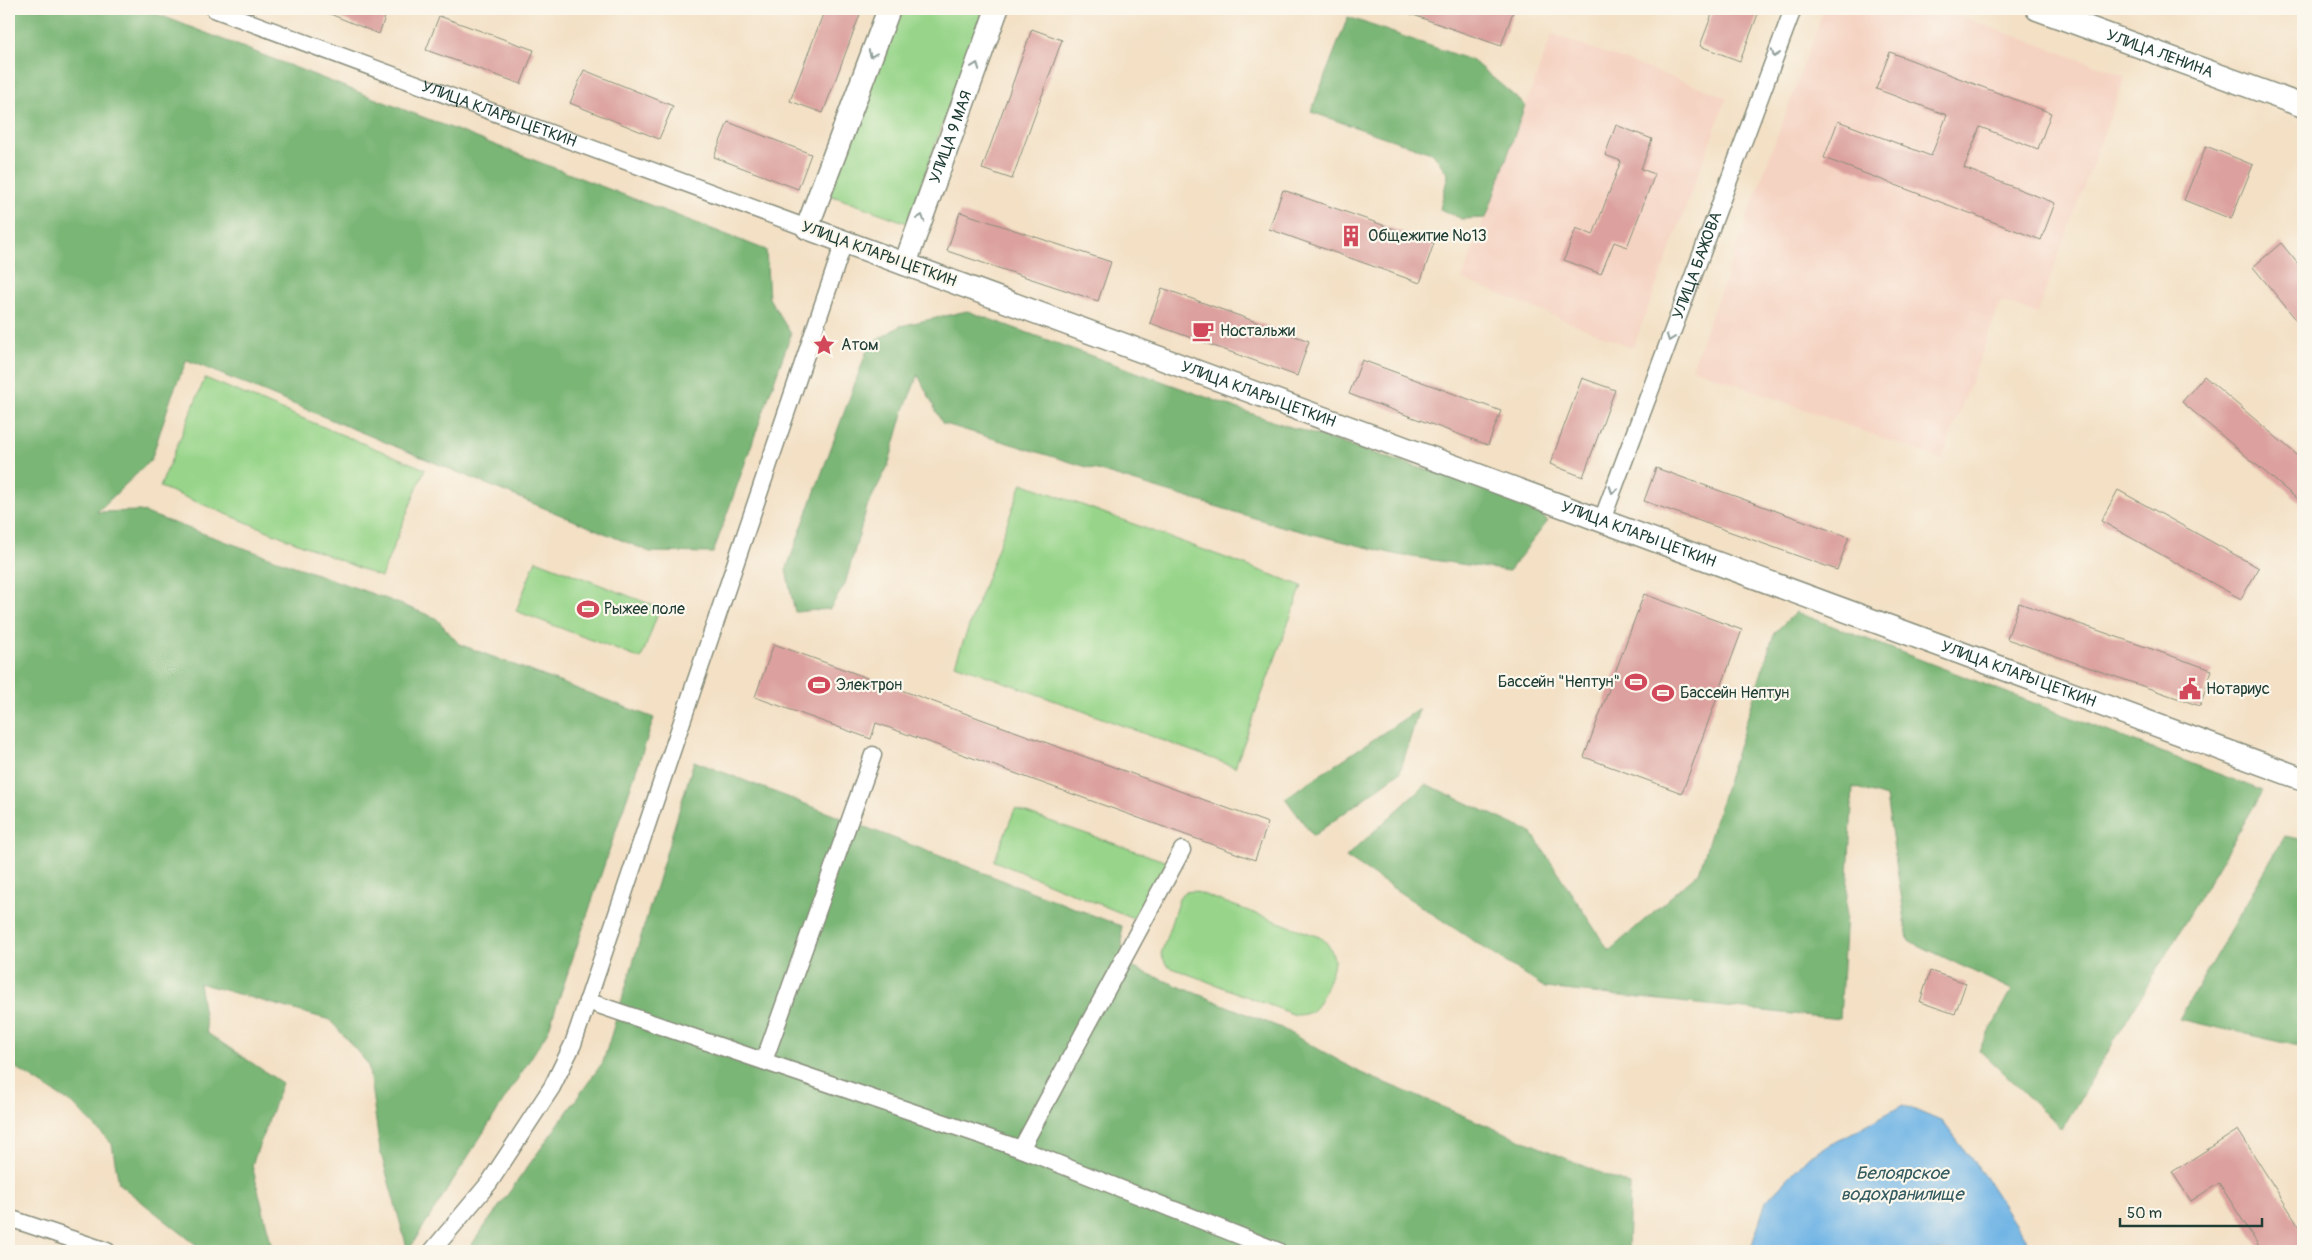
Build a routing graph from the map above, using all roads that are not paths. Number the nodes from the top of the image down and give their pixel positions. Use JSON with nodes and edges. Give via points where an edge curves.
{"nodes":[{"id":1,"x":214,"y":9,"type":"edge"},
{"id":2,"x":889,"y":9,"type":"edge"},
{"id":3,"x":997,"y":9,"type":"edge"},
{"id":4,"x":1792,"y":9,"type":"edge"},
{"id":5,"x":2037,"y":9,"type":"edge"},
{"id":6,"x":2294,"y":103,"type":"edge"},
{"id":7,"x":2303,"y":116,"type":"edge"},
{"id":8,"x":807,"y":228,"type":"junction"},
{"id":9,"x":844,"y":242,"type":"junction"},
{"id":10,"x":905,"y":264,"type":"junction"},
{"id":11,"x":1602,"y":520,"type":"junction"},
{"id":12,"x":873,"y":755,"type":"dead end"},
{"id":13,"x":2303,"y":779,"type":"edge"},
{"id":14,"x":1182,"y":850,"type":"dead end"},
{"id":15,"x":587,"y":1001,"type":"junction"},
{"id":16,"x":764,"y":1061,"type":"junction"},
{"id":17,"x":1021,"y":1149,"type":"junction"},
{"id":18,"x":9,"y":1218,"type":"edge"},
{"id":19,"x":107,"y":1251,"type":"edge"},
{"id":20,"x":432,"y":1251,"type":"edge"},
{"id":21,"x":1278,"y":1251,"type":"edge"}],
"edges":[{"from":1,"to":8,"type":"street","name":"УЛИЦА КЛАРЫ ЦЕТКИН"},
{"from":2,"to":8,"type":"street","one_way":true},
{"from":10,"to":3,"type":"street","name":"УЛИЦА 9 МАЯ","one_way":true},
{"from":4,"to":11,"type":"street","name":"УЛИЦА БАЖОВА","one_way":true},
{"from":5,"to":6,"type":"street","name":"УЛИЦА ЛЕНИНА"},
{"from":6,"to":7,"type":"street","name":"УЛИЦА ЛЕНИНА"},
{"from":8,"to":9,"type":"street","name":"УЛИЦА КЛАРЫ ЦЕТКИН"},
{"from":9,"to":10,"type":"street","name":"УЛИЦА КЛАРЫ ЦЕТКИН"},
{"from":9,"to":15,"type":"street"},
{"from":10,"to":11,"type":"street","name":"УЛИЦА КЛАРЫ ЦЕТКИН"},
{"from":11,"to":13,"type":"street","name":"УЛИЦА КЛАРЫ ЦЕТКИН"},
{"from":12,"to":16,"type":"street"},
{"from":14,"to":17,"type":"street"},
{"from":15,"to":16,"type":"street"},
{"from":15,"to":20,"type":"street","via":[[573,1044],[552,1088],[489,1183]]},
{"from":16,"to":17,"type":"street"},
{"from":17,"to":21,"type":"street"},
{"from":18,"to":19,"type":"street"}]}
